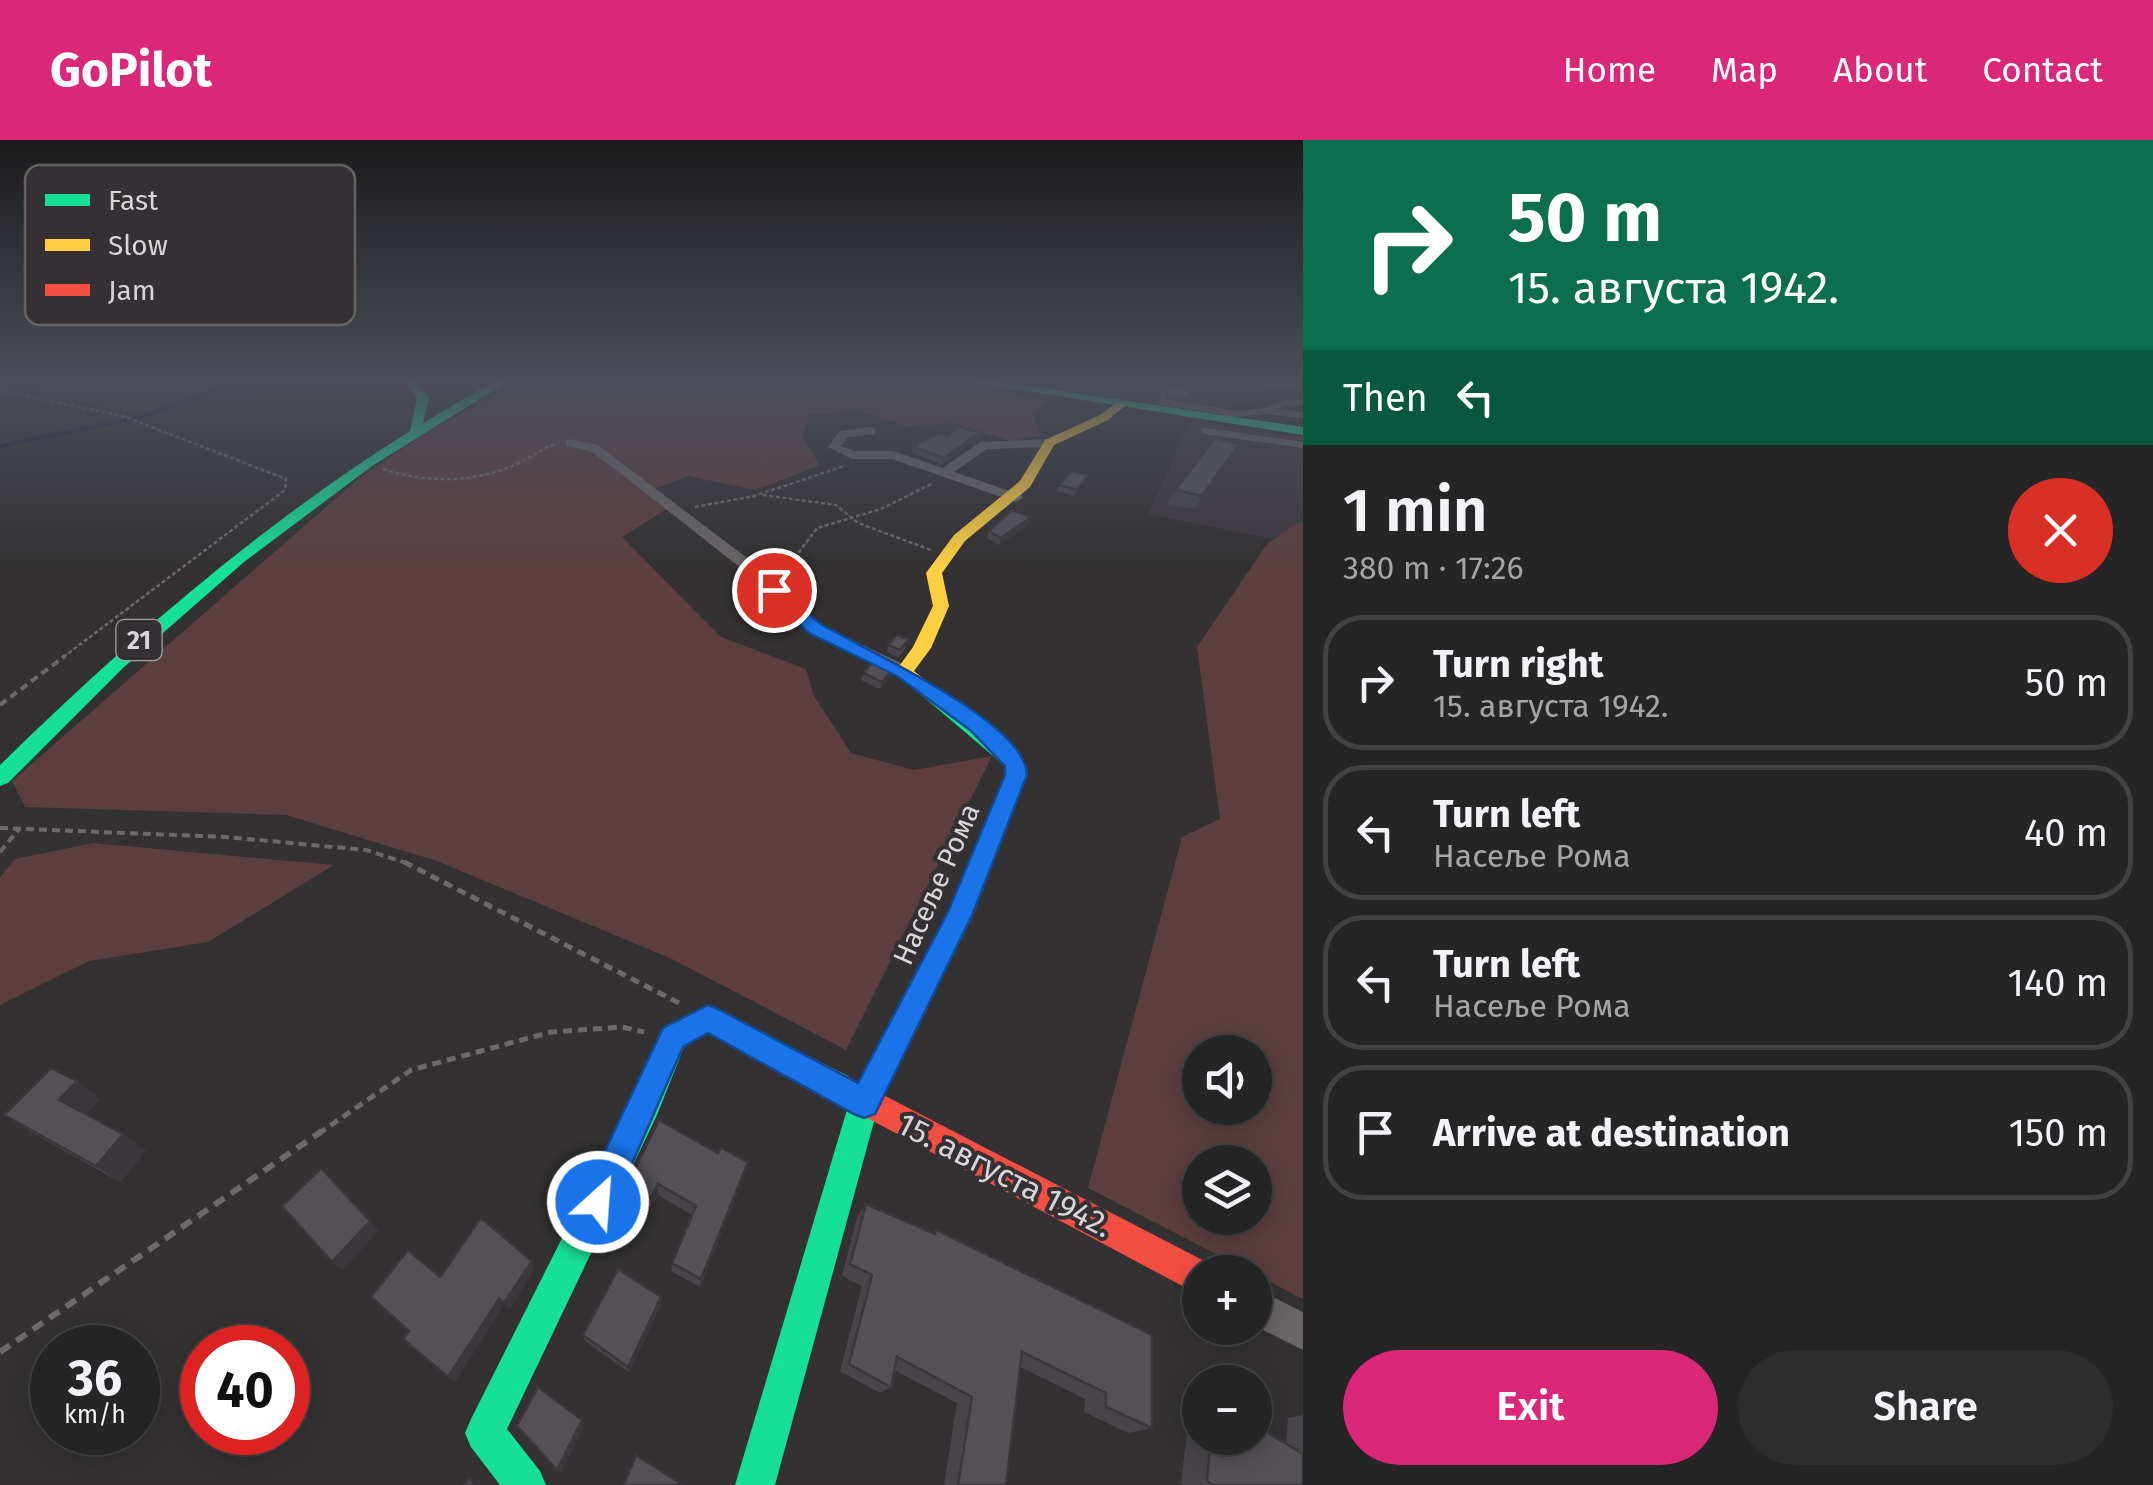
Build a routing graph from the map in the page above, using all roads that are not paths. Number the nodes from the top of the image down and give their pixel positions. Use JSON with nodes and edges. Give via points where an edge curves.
{"nodes":[{"id":1,"x":397,"y":442,"type":"edge"},
{"id":2,"x":835,"y":442,"type":"edge"},
{"id":3,"x":570,"y":443,"type":"road end"},
{"id":4,"x":1050,"y":443,"type":"joint"},
{"id":5,"x":944,"y":473,"type":"junction"},
{"id":6,"x":1016,"y":498,"type":"junction"},
{"id":7,"x":904,"y":672,"type":"junction"},
{"id":8,"x":0,"y":778,"type":"edge"},
{"id":9,"x":864,"y":1103,"type":"junction"},
{"id":10,"x":1182,"y":1268,"type":"edge"},
{"id":11,"x":1272,"y":1315,"type":"edge"},
{"id":12,"x":1303,"y":1332,"type":"edge"},
{"id":13,"x":526,"y":1485,"type":"edge"},
{"id":14,"x":756,"y":1485,"type":"edge"}],
"edges":[{"from":1,"to":8,"type":"street","number":"21","via":[[290,514],[174,608]]},
{"from":2,"to":5,"type":"street","via":[[844,453],[893,455]]},
{"from":3,"to":7,"type":"street","name":"Насеље Рома","via":[[594,448],[754,570],[816,629]]},
{"from":4,"to":5,"type":"street","via":[[984,445]]},
{"from":4,"to":6,"type":"street","via":[[1042,466]]},
{"from":5,"to":6,"type":"street"},
{"from":6,"to":7,"type":"street","via":[[976,523],[945,555],[932,582],[940,606]]},
{"from":7,"to":9,"type":"street","name":"Насеље Рома","via":[[1004,750],[1016,775],[960,913]]},
{"from":9,"to":10,"type":"street","name":"15. августа 1942."},
{"from":9,"to":13,"type":"street","name":"15. августа 1942.","via":[[708,1018],[673,1038],[486,1433]]},
{"from":9,"to":14,"type":"street"},
{"from":11,"to":12,"type":"street"}]}
